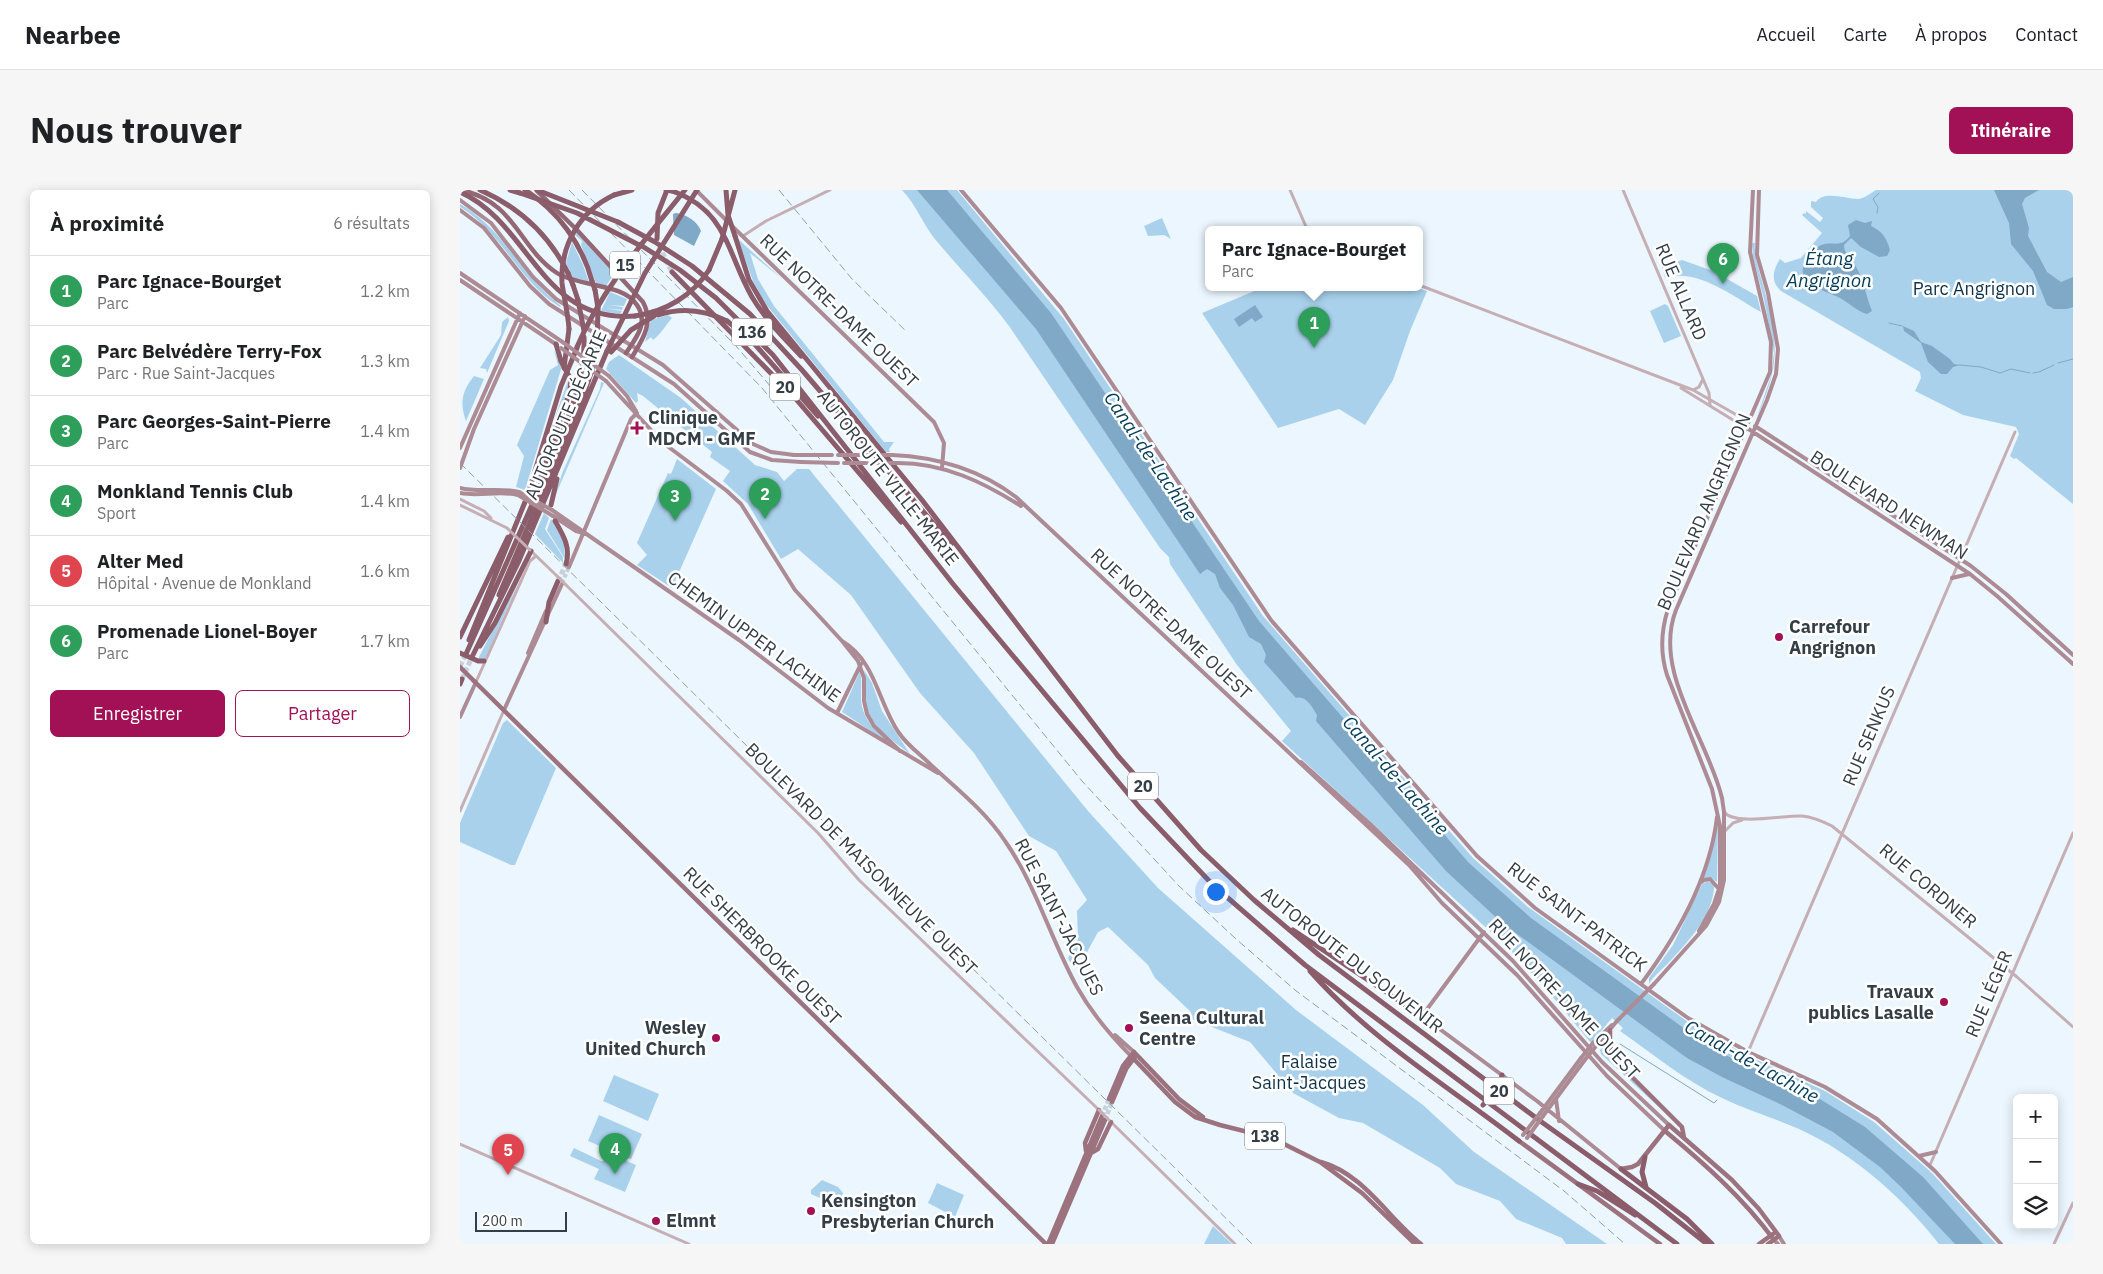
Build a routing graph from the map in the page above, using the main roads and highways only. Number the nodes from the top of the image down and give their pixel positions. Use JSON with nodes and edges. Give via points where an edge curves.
{"nodes":[{"id":1,"x":480,"y":190,"type":"edge"},
{"id":2,"x":510,"y":190,"type":"edge"},
{"id":3,"x":536,"y":190,"type":"edge"},
{"id":4,"x":632,"y":190,"type":"edge"},
{"id":5,"x":668,"y":190,"type":"edge"},
{"id":6,"x":684,"y":190,"type":"edge"},
{"id":7,"x":696,"y":190,"type":"edge"},
{"id":8,"x":726,"y":190,"type":"edge"},
{"id":9,"x":735,"y":190,"type":"edge"},
{"id":10,"x":961,"y":190,"type":"edge"},
{"id":11,"x":1752,"y":190,"type":"edge"},
{"id":12,"x":1759,"y":190,"type":"edge"},
{"id":13,"x":460,"y":191,"type":"edge"},
{"id":14,"x":523,"y":192,"type":"edge"},
{"id":15,"x":460,"y":200,"type":"edge"},
{"id":16,"x":460,"y":210,"type":"edge"},
{"id":17,"x":657,"y":239,"type":"tunnel mouth"},
{"id":18,"x":460,"y":272,"type":"edge"},
{"id":19,"x":672,"y":272,"type":"tunnel mouth"},
{"id":20,"x":460,"y":280,"type":"edge"},
{"id":21,"x":520,"y":313,"type":"junction"},
{"id":22,"x":525,"y":316,"type":"junction"},
{"id":23,"x":517,"y":318,"type":"junction"},
{"id":24,"x":522,"y":321,"type":"junction"},
{"id":25,"x":631,"y":345,"type":"junction"},
{"id":26,"x":558,"y":346,"type":"junction"},
{"id":27,"x":637,"y":348,"type":"junction"},
{"id":28,"x":609,"y":352,"type":"junction"},
{"id":29,"x":626,"y":353,"type":"junction"},
{"id":30,"x":632,"y":357,"type":"junction"},
{"id":31,"x":607,"y":378,"type":"junction"},
{"id":32,"x":825,"y":382,"type":"junction"},
{"id":33,"x":561,"y":386,"type":"junction"},
{"id":34,"x":637,"y":413,"type":"junction"},
{"id":35,"x":1749,"y":422,"type":"junction"},
{"id":36,"x":1756,"y":426,"type":"junction"},
{"id":37,"x":1746,"y":428,"type":"junction"},
{"id":38,"x":1753,"y":433,"type":"junction"},
{"id":39,"x":841,"y":442,"type":"junction"},
{"id":40,"x":460,"y":448,"type":"edge"},
{"id":41,"x":563,"y":461,"type":"junction"},
{"id":42,"x":944,"y":461,"type":"junction"},
{"id":43,"x":460,"y":468,"type":"edge"},
{"id":44,"x":942,"y":468,"type":"junction"},
{"id":45,"x":460,"y":488,"type":"edge"},
{"id":46,"x":460,"y":492,"type":"edge"},
{"id":47,"x":519,"y":494,"type":"junction"},
{"id":48,"x":533,"y":501,"type":"junction"},
{"id":49,"x":551,"y":508,"type":"junction"},
{"id":50,"x":1028,"y":510,"type":"junction"},
{"id":51,"x":554,"y":518,"type":"junction"},
{"id":52,"x":517,"y":522,"type":"junction"},
{"id":53,"x":583,"y":533,"type":"junction"},
{"id":54,"x":915,"y":536,"type":"junction"},
{"id":55,"x":1966,"y":548,"type":"road end"},
{"id":56,"x":531,"y":550,"type":"road end"},
{"id":57,"x":1950,"y":551,"type":"junction"},
{"id":58,"x":568,"y":565,"type":"joint"},
{"id":59,"x":1970,"y":574,"type":"junction"},
{"id":60,"x":1952,"y":578,"type":"road end"},
{"id":61,"x":560,"y":581,"type":"joint"},
{"id":62,"x":558,"y":592,"type":"junction"},
{"id":63,"x":994,"y":597,"type":"junction"},
{"id":64,"x":972,"y":607,"type":"joint"},
{"id":65,"x":547,"y":609,"type":"junction"},
{"id":66,"x":546,"y":622,"type":"junction"},
{"id":67,"x":485,"y":630,"type":"junction"},
{"id":68,"x":460,"y":637,"type":"edge"},
{"id":69,"x":463,"y":654,"type":"edge"},
{"id":70,"x":2073,"y":654,"type":"edge"},
{"id":71,"x":485,"y":660,"type":"road end"},
{"id":72,"x":525,"y":662,"type":"junction"},
{"id":73,"x":861,"y":663,"type":"junction"},
{"id":74,"x":2073,"y":664,"type":"edge"},
{"id":75,"x":460,"y":667,"type":"edge"},
{"id":76,"x":475,"y":682,"type":"junction"},
{"id":77,"x":504,"y":710,"type":"junction"},
{"id":78,"x":837,"y":713,"type":"junction"},
{"id":79,"x":460,"y":716,"type":"edge"},
{"id":80,"x":900,"y":751,"type":"junction"},
{"id":81,"x":912,"y":758,"type":"joint"},
{"id":82,"x":1295,"y":758,"type":"junction"},
{"id":83,"x":940,"y":774,"type":"junction"},
{"id":84,"x":1718,"y":811,"type":"junction"},
{"id":85,"x":1698,"y":885,"type":"junction"},
{"id":86,"x":1719,"y":889,"type":"junction"},
{"id":87,"x":1264,"y":909,"type":"junction"},
{"id":88,"x":1484,"y":932,"type":"junction"},
{"id":89,"x":1696,"y":937,"type":"junction"},
{"id":90,"x":1479,"y":938,"type":"junction"},
{"id":91,"x":1301,"y":961,"type":"junction"},
{"id":92,"x":1641,"y":984,"type":"junction"},
{"id":93,"x":1422,"y":1016,"type":"junction"},
{"id":94,"x":1617,"y":1021,"type":"junction"},
{"id":95,"x":1610,"y":1030,"type":"junction"},
{"id":96,"x":1595,"y":1045,"type":"junction"},
{"id":97,"x":1134,"y":1055,"type":"junction"},
{"id":98,"x":1583,"y":1060,"type":"junction"},
{"id":99,"x":1502,"y":1075,"type":"junction"},
{"id":100,"x":1556,"y":1099,"type":"junction"},
{"id":101,"x":1111,"y":1101,"type":"tunnel mouth"},
{"id":102,"x":1472,"y":1106,"type":"junction"},
{"id":103,"x":1546,"y":1109,"type":"junction"},
{"id":104,"x":1099,"y":1110,"type":"tunnel mouth"},
{"id":105,"x":1559,"y":1121,"type":"junction"},
{"id":106,"x":1669,"y":1125,"type":"junction"},
{"id":107,"x":1664,"y":1131,"type":"junction"},
{"id":108,"x":1684,"y":1138,"type":"junction"},
{"id":109,"x":1521,"y":1142,"type":"junction"},
{"id":110,"x":1089,"y":1152,"type":"junction"},
{"id":111,"x":1936,"y":1152,"type":"road end"},
{"id":112,"x":1919,"y":1156,"type":"junction"},
{"id":113,"x":1645,"y":1157,"type":"junction"},
{"id":114,"x":1320,"y":1162,"type":"junction"},
{"id":115,"x":1621,"y":1169,"type":"junction"},
{"id":116,"x":1578,"y":1184,"type":"junction"},
{"id":117,"x":1646,"y":1187,"type":"junction"},
{"id":118,"x":1651,"y":1224,"type":"junction"},
{"id":119,"x":1776,"y":1237,"type":"edge"},
{"id":120,"x":1047,"y":1244,"type":"edge"},
{"id":121,"x":1052,"y":1244,"type":"edge"},
{"id":122,"x":1415,"y":1244,"type":"edge"},
{"id":123,"x":1421,"y":1244,"type":"edge"},
{"id":124,"x":1660,"y":1244,"type":"edge"},
{"id":125,"x":1677,"y":1244,"type":"edge"},
{"id":126,"x":1706,"y":1244,"type":"edge"},
{"id":127,"x":1712,"y":1244,"type":"edge"},
{"id":128,"x":1759,"y":1244,"type":"edge"},
{"id":129,"x":1768,"y":1244,"type":"edge"},
{"id":130,"x":1784,"y":1244,"type":"edge"},
{"id":131,"x":2001,"y":1244,"type":"edge"}],
"edges":[{"from":1,"to":48,"type":"highway","bridge":true,"via":[[530,222],[553,247],[578,300],[584,337],[577,393]]},
{"from":2,"to":14,"type":"highway","name":"AUTOROUTE VILLE-MARIE","number":"136"},
{"from":3,"to":27,"type":"highway","via":[[641,299],[648,324]]},
{"from":3,"to":63,"type":"highway","name":"AUTOROUTE VILLE-MARIE","number":"136","bridge":true,"via":[[618,222],[655,242],[700,272],[759,323]]},
{"from":4,"to":33,"type":"highway","bridge":true,"via":[[597,205],[574,231],[566,250],[562,277],[569,329]]},
{"from":5,"to":17,"type":"highway","via":[[658,213]]},
{"from":5,"to":32,"type":"highway","via":[[698,204],[717,222],[761,311]]},
{"from":6,"to":33,"type":"highway","name":"AUTOROUTE DÉCARIE","number":"15","bridge":true,"via":[[616,278],[592,316]]},
{"from":7,"to":28,"type":"highway","name":"AUTOROUTE DÉCARIE","number":"15","bridge":true,"via":[[644,273]]},
{"from":7,"to":42,"type":"main road","name":"RUE NOTRE-DAME OUEST","via":[[934,422],[943,439]]},
{"from":8,"to":32,"type":"highway","number":"20","bridge":true,"via":[[728,215],[749,280],[760,300]]},
{"from":9,"to":13,"type":"highway","bridge":true,"via":[[722,239],[709,270],[691,291],[675,303],[635,316],[603,314],[566,298],[493,215]]},
{"from":10,"to":92,"type":"main road","name":"RUE SAINT-PATRICK","via":[[1059,305],[1253,595],[1285,637],[1477,856],[1531,905]]},
{"from":11,"to":35,"type":"main road","name":"BOULEVARD ANGRIGNON","via":[[1751,258],[1764,305],[1772,356],[1770,374]]},
{"from":12,"to":36,"type":"main road","name":"BOULEVARD ANGRIGNON","via":[[1757,255],[1774,323],[1778,355],[1774,381]]},
{"from":13,"to":25,"type":"highway","via":[[482,197],[502,211],[556,273],[631,298],[642,319],[639,333]]},
{"from":14,"to":39,"type":"highway","name":"AUTOROUTE VILLE-MARIE","number":"136","bridge":true,"via":[[582,215],[642,246],[696,281],[738,318],[777,360]]},
{"from":14,"to":67,"type":"highway","bridge":true,"via":[[542,203],[565,227],[582,254],[595,290],[598,344],[582,397]]},
{"from":15,"to":25,"type":"main road","via":[[491,223],[551,295]]},
{"from":16,"to":29,"type":"main road","via":[[484,228],[536,294]]},
{"from":18,"to":21,"type":"main road","name":"RUE SAINT-JACQUES"},
{"from":19,"to":54,"type":"highway","number":"20","via":[[796,398],[889,511]]},
{"from":20,"to":23,"type":"main road","name":"RUE SAINT-JACQUES"},
{"from":21,"to":22,"type":"main road","name":"RUE SAINT-JACQUES"},
{"from":21,"to":23,"type":"main road"},
{"from":22,"to":24,"type":"main road"},
{"from":22,"to":31,"type":"main road","name":"RUE SAINT-JACQUES","bridge":true},
{"from":23,"to":24,"type":"main road","name":"RUE SAINT-JACQUES"},
{"from":23,"to":40,"type":"main road"},
{"from":24,"to":26,"type":"main road","name":"RUE SAINT-JACQUES"},
{"from":24,"to":43,"type":"main road","via":[[471,435]]},
{"from":25,"to":27,"type":"main road"},
{"from":25,"to":29,"type":"highway"},
{"from":26,"to":31,"type":"main road","name":"RUE SAINT-JACQUES","bridge":true},
{"from":26,"to":48,"type":"highway","bridge":true,"via":[[561,361],[571,380],[570,391]]},
{"from":27,"to":30,"type":"highway"},
{"from":27,"to":42,"type":"main road","bridge":true,"via":[[683,381],[753,444],[771,452],[892,455]]},
{"from":28,"to":39,"type":"highway","bridge":true,"via":[[631,330],[656,316],[674,311],[693,310],[727,320],[751,340]]},
{"from":28,"to":41,"type":"highway","name":"AUTOROUTE DÉCARIE","number":"15"},
{"from":29,"to":30,"type":"main road"},
{"from":30,"to":44,"type":"main road","bridge":true,"via":[[680,388],[750,452],[772,460],[898,463]]},
{"from":31,"to":34,"type":"main road","name":"RUE SAINT-JACQUES"},
{"from":32,"to":63,"type":"highway","number":"20","via":[[922,500]]},
{"from":33,"to":52,"type":"highway","name":"AUTOROUTE DÉCARIE","number":"15"},
{"from":34,"to":53,"type":"main road","via":[[631,419]]},
{"from":34,"to":73,"type":"main road","name":"RUE SAINT-JACQUES","via":[[662,442],[740,502],[795,590]]},
{"from":35,"to":36,"type":"main road","name":"BOULEVARD NEWMAN"},
{"from":35,"to":37,"type":"main road","name":"BOULEVARD ANGRIGNON"},
{"from":36,"to":38,"type":"main road","name":"BOULEVARD ANGRIGNON"},
{"from":36,"to":57,"type":"main road","name":"BOULEVARD NEWMAN"},
{"from":37,"to":38,"type":"main road","name":"BOULEVARD NEWMAN"},
{"from":37,"to":84,"type":"main road","name":"BOULEVARD ANGRIGNON","via":[[1668,609],[1662,637],[1667,675]]},
{"from":38,"to":59,"type":"main road","name":"BOULEVARD NEWMAN"},
{"from":38,"to":89,"type":"main road","name":"BOULEVARD ANGRIGNON","via":[[1678,604],[1670,636],[1672,669],[1718,784],[1724,812],[1722,893],[1712,916]]},
{"from":39,"to":54,"type":"highway","name":"AUTOROUTE VILLE-MARIE","number":"136"},
{"from":41,"to":49,"type":"highway"},
{"from":41,"to":67,"type":"highway","name":"AUTOROUTE DÉCARIE","number":"15"},
{"from":42,"to":44,"type":"main road","name":"RUE NOTRE-DAME OUEST"},
{"from":42,"to":50,"type":"main road","name":"RUE NOTRE-DAME OUEST","via":[[988,479]]},
{"from":44,"to":50,"type":"main road","name":"RUE NOTRE-DAME OUEST","via":[[982,483]]},
{"from":45,"to":47,"type":"main road","name":"CHEMIN UPPER LACHINE","via":[[476,491],[502,489]]},
{"from":46,"to":47,"type":"main road","name":"CHEMIN UPPER LACHINE","via":[[474,495]]},
{"from":47,"to":49,"type":"main road","name":"CHEMIN UPPER LACHINE","bridge":true},
{"from":47,"to":51,"type":"main road","name":"CHEMIN UPPER LACHINE","bridge":true},
{"from":48,"to":69,"type":"highway"},
{"from":49,"to":53,"type":"main road","name":"CHEMIN UPPER LACHINE"},
{"from":50,"to":82,"type":"main road","name":"RUE NOTRE-DAME OUEST"},
{"from":51,"to":53,"type":"main road","name":"CHEMIN UPPER LACHINE"},
{"from":51,"to":58,"type":"highway","via":[[567,544]]},
{"from":52,"to":68,"type":"highway","via":[[501,548]]},
{"from":52,"to":69,"type":"highway","name":"AUTOROUTE DÉCARIE","number":"15"},
{"from":53,"to":58,"type":"main road"},
{"from":53,"to":78,"type":"main road","name":"CHEMIN UPPER LACHINE","via":[[734,636]]},
{"from":54,"to":64,"type":"highway","name":"AUTOROUTE VILLE-MARIE","number":"136"},
{"from":55,"to":57,"type":"main road"},
{"from":56,"to":67,"type":"highway","name":"AUTOROUTE DÉCARIE","number":"15","via":[[495,623],[472,657]]},
{"from":57,"to":70,"type":"main road","name":"BOULEVARD NEWMAN","via":[[1995,584]]},
{"from":59,"to":60,"type":"main road"},
{"from":59,"to":74,"type":"main road","name":"BOULEVARD NEWMAN"},
{"from":61,"to":62,"type":"main road"},
{"from":61,"to":65,"type":"highway"},
{"from":62,"to":65,"type":"main road"},
{"from":62,"to":66,"type":"main road"},
{"from":63,"to":87,"type":"highway","name":"AUTOROUTE DU SOUVENIR","number":"20","via":[[1154,799]]},
{"from":64,"to":91,"type":"highway","name":"AUTOROUTE DU SOUVENIR","number":"20","via":[[1164,836],[1230,900]]},
{"from":65,"to":66,"type":"highway"},
{"from":65,"to":72,"type":"main road"},
{"from":66,"to":72,"type":"main road"},
{"from":69,"to":71,"type":"highway","bridge":true,"via":[[478,661]]},
{"from":72,"to":77,"type":"main road"},
{"from":73,"to":78,"type":"main road"},
{"from":73,"to":80,"type":"main road","name":"RUE SAINT-JACQUES","via":[[867,714],[874,726]]},
{"from":73,"to":83,"type":"main road","name":"RUE SAINT-JACQUES","via":[[874,679],[897,731]]},
{"from":75,"to":76,"type":"main road","name":"RUE SHERBROOKE OUEST","bridge":true},
{"from":76,"to":77,"type":"main road","name":"RUE SHERBROOKE OUEST"},
{"from":76,"to":79,"type":"main road"},
{"from":77,"to":120,"type":"main road","name":"RUE SHERBROOKE OUEST"},
{"from":78,"to":80,"type":"main road","name":"CHEMIN UPPER LACHINE"},
{"from":80,"to":81,"type":"main road","name":"CHEMIN UPPER LACHINE"},
{"from":81,"to":83,"type":"main road","name":"RUE SAINT-JACQUES"},
{"from":82,"to":88,"type":"main road","name":"RUE NOTRE-DAME OUEST"},
{"from":82,"to":90,"type":"main road","name":"RUE NOTRE-DAME OUEST","via":[[1402,859]]},
{"from":83,"to":97,"type":"main road","name":"RUE SAINT-JACQUES","via":[[972,802],[1007,843],[1075,984],[1109,1031]]},
{"from":84,"to":85,"type":"main road","via":[[1712,848]]},
{"from":84,"to":86,"type":"main road","name":"BOULEVARD ANGRIGNON"},
{"from":85,"to":86,"type":"main road","via":[[1708,879],[1714,881]]},
{"from":85,"to":92,"type":"main road","via":[[1669,946]]},
{"from":86,"to":89,"type":"main road","name":"BOULEVARD ANGRIGNON"},
{"from":87,"to":93,"type":"highway"},
{"from":87,"to":126,"type":"highway","name":"AUTOROUTE DU SOUVENIR","number":"20","via":[[1319,955]]},
{"from":88,"to":90,"type":"main road"},
{"from":88,"to":106,"type":"main road","name":"RUE NOTRE-DAME OUEST","via":[[1532,980],[1602,1062]]},
{"from":89,"to":94,"type":"main road","name":"BOULEVARD ANGRIGNON","bridge":true},
{"from":90,"to":93,"type":"main road"},
{"from":90,"to":107,"type":"main road","name":"RUE NOTRE-DAME OUEST","via":[[1526,984],[1607,1076]]},
{"from":91,"to":102,"type":"highway","via":[[1364,1023]]},
{"from":91,"to":118,"type":"highway","name":"AUTOROUTE DU SOUVENIR","number":"20"},
{"from":92,"to":112,"type":"main road","name":"RUE SAINT-PATRICK","via":[[1697,1023],[1748,1052],[1846,1099],[1882,1123]]},
{"from":93,"to":99,"type":"main road"},
{"from":94,"to":95,"type":"main road","name":"BOULEVARD ANGRIGNON"},
{"from":94,"to":96,"type":"main road","name":"BOULEVARD ANGRIGNON"},
{"from":95,"to":96,"type":"main road","name":"BOULEVARD ANGRIGNON"},
{"from":95,"to":108,"type":"main road","via":[[1610,1049],[1616,1062],[1682,1127]]},
{"from":96,"to":98,"type":"main road","name":"BOULEVARD ANGRIGNON","bridge":true},
{"from":97,"to":101,"type":"main road"},
{"from":97,"to":114,"type":"main road","name":"RUE SAINT-JACQUES","number":"138","via":[[1182,1108],[1195,1117],[1273,1138]]},
{"from":98,"to":100,"type":"main road","name":"BOULEVARD ANGRIGNON"},
{"from":98,"to":103,"type":"main road","name":"BOULEVARD ANGRIGNON"},
{"from":99,"to":102,"type":"highway","bridge":true,"via":[[1500,1084],[1483,1105]]},
{"from":99,"to":103,"type":"main road"},
{"from":100,"to":103,"type":"main road","name":"BOULEVARD ANGRIGNON"},
{"from":100,"to":105,"type":"main road"},
{"from":102,"to":109,"type":"highway"},
{"from":103,"to":105,"type":"main road"},
{"from":103,"to":109,"type":"main road","name":"BOULEVARD ANGRIGNON","bridge":true},
{"from":104,"to":110,"type":"main road","via":[[1085,1143]]},
{"from":105,"to":115,"type":"main road"},
{"from":106,"to":107,"type":"main road"},
{"from":106,"to":108,"type":"main road","name":"RUE NOTRE-DAME OUEST"},
{"from":107,"to":113,"type":"main road"},
{"from":107,"to":119,"type":"main road","name":"RUE NOTRE-DAME OUEST","via":[[1723,1181]]},
{"from":108,"to":119,"type":"main road","name":"RUE NOTRE-DAME OUEST","via":[[1732,1180]]},
{"from":109,"to":116,"type":"main road"},
{"from":110,"to":110,"type":"main road","via":[[1098,1148],[1107,1119]]},
{"from":110,"to":120,"type":"main road"},
{"from":110,"to":121,"type":"main road"},
{"from":111,"to":112,"type":"main road"},
{"from":112,"to":131,"type":"main road","name":"RUE SAINT-PATRICK"},
{"from":113,"to":115,"type":"main road","via":[[1633,1167]]},
{"from":113,"to":117,"type":"highway","via":[[1642,1172]]},
{"from":114,"to":122,"type":"main road","name":"RUE SAINT-JACQUES","number":"138","via":[[1362,1193]]},
{"from":114,"to":123,"type":"main road","name":"RUE SAINT-JACQUES","number":"138","via":[[1360,1185]]},
{"from":115,"to":117,"type":"highway"},
{"from":116,"to":118,"type":"highway","via":[[1597,1191]]},
{"from":116,"to":124,"type":"main road"},
{"from":117,"to":127,"type":"highway"},
{"from":118,"to":125,"type":"highway","name":"AUTOROUTE DU SOUVENIR","number":"20"},
{"from":119,"to":128,"type":"main road"},
{"from":119,"to":129,"type":"main road"},
{"from":119,"to":130,"type":"main road","name":"RUE NOTRE-DAME OUEST"}]}
